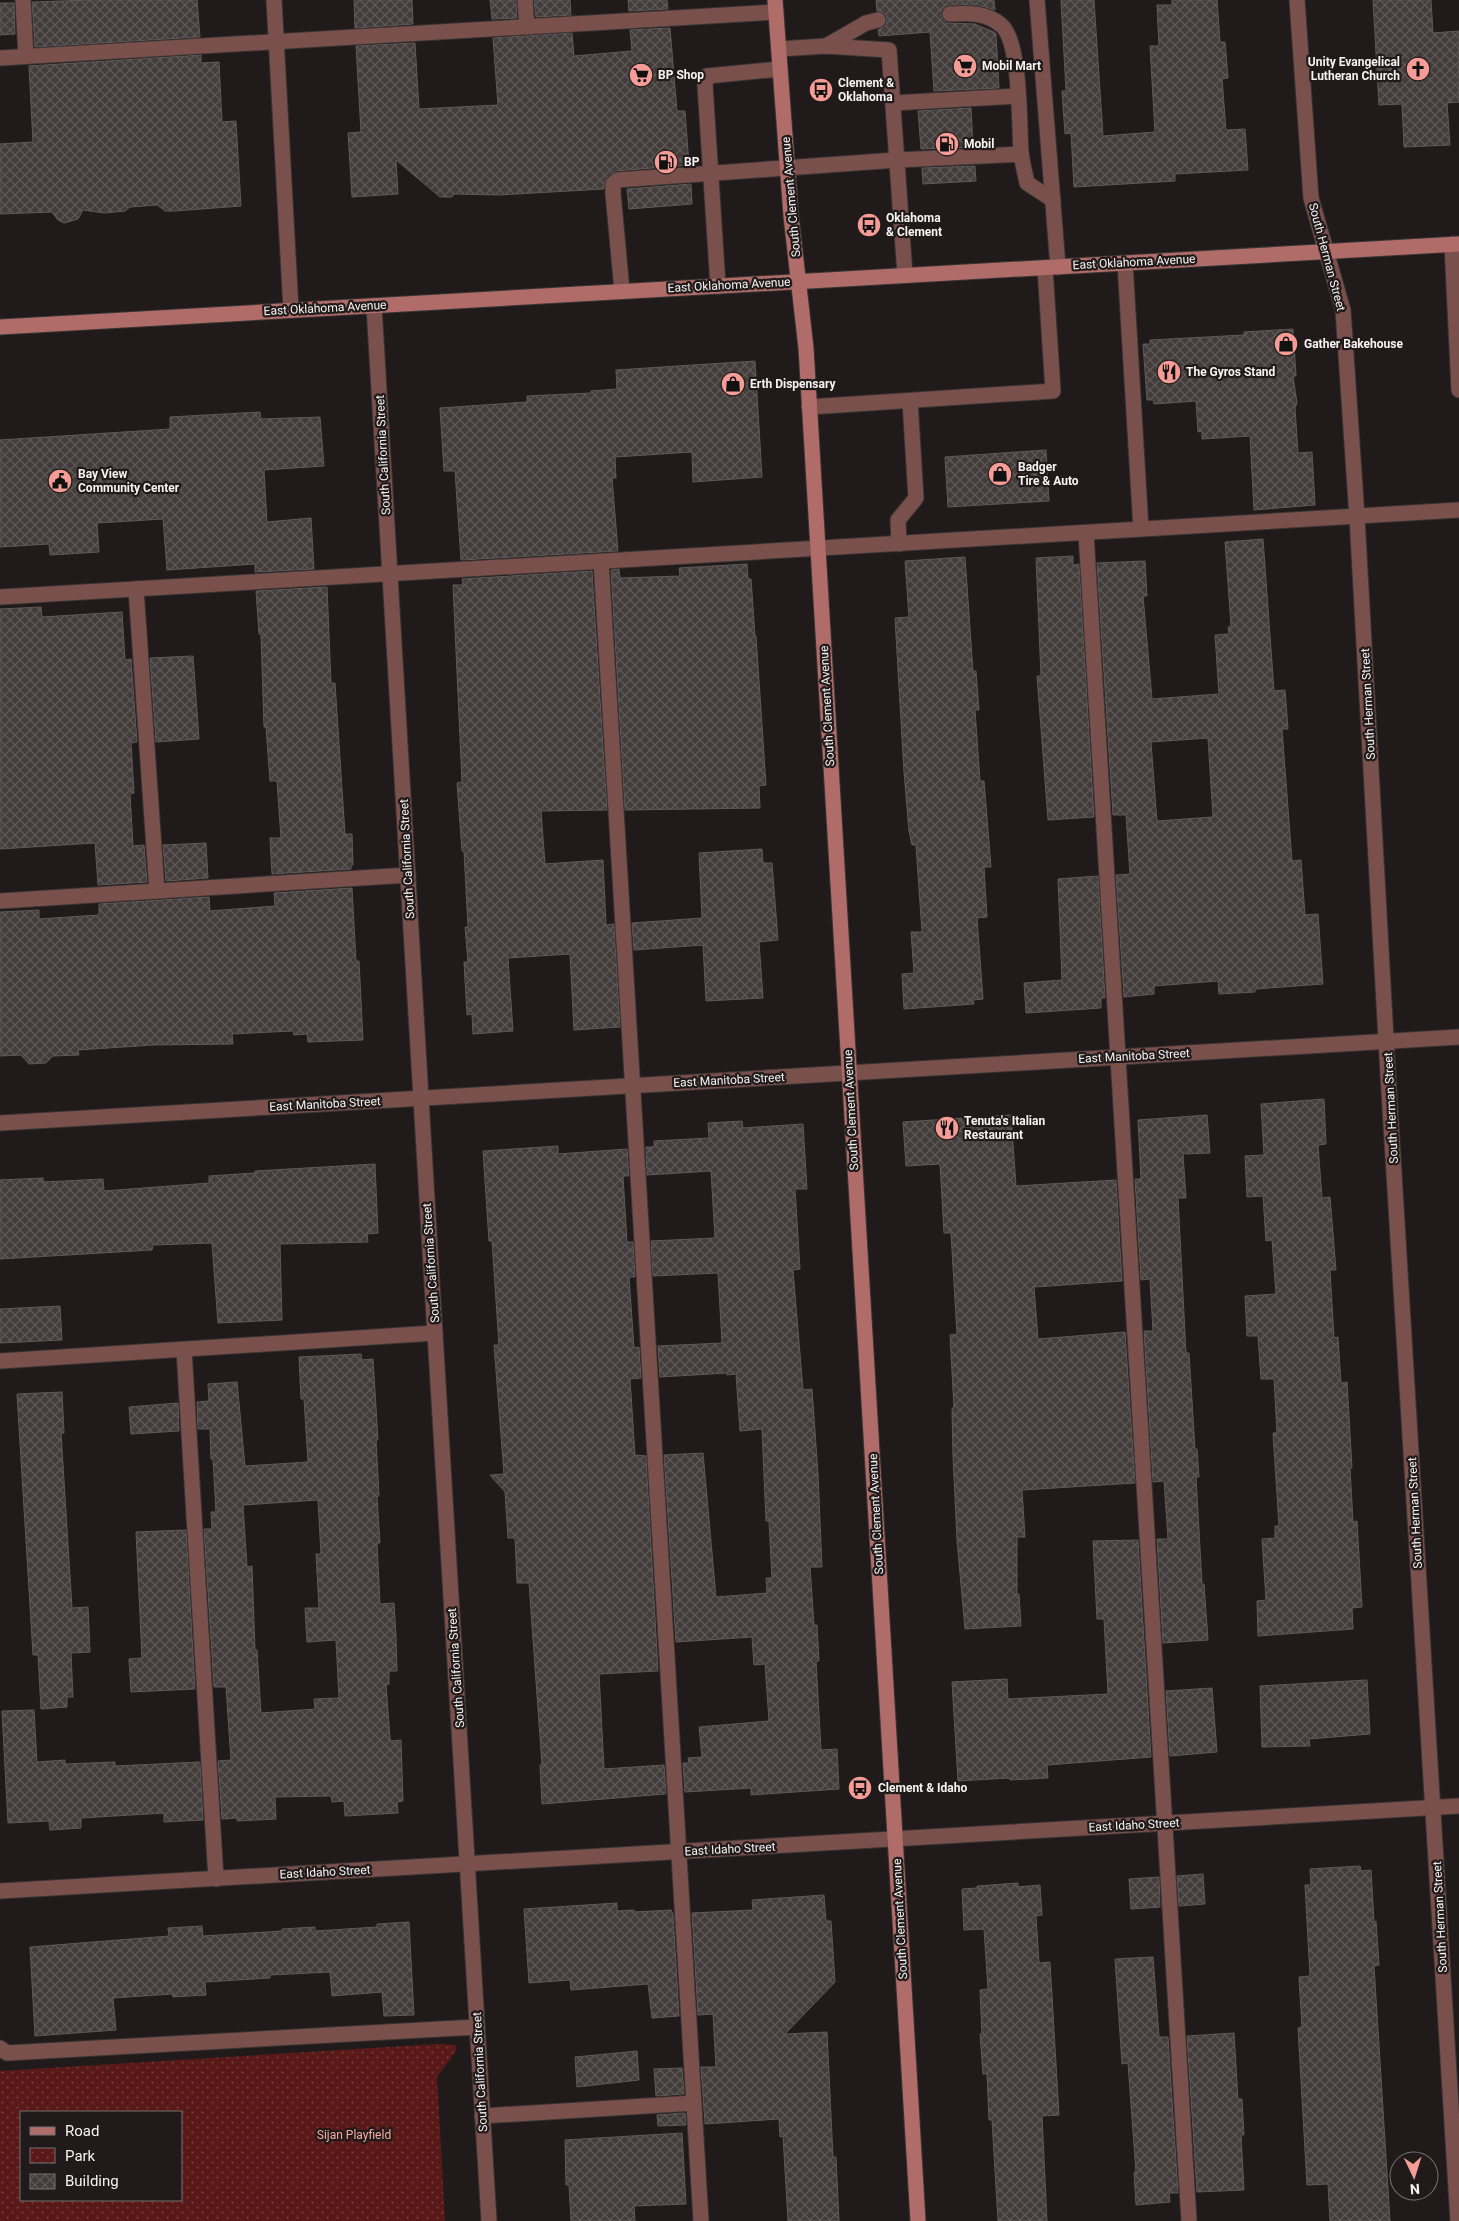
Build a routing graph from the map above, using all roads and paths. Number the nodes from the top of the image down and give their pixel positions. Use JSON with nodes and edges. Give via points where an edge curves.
{"nodes":[{"id":1,"x":23,"y":0,"type":"edge"},
{"id":2,"x":274,"y":0,"type":"edge"},
{"id":3,"x":525,"y":0,"type":"edge"},
{"id":4,"x":1037,"y":0,"type":"edge"},
{"id":5,"x":1297,"y":0,"type":"edge"},
{"id":6,"x":775,"y":6,"type":"edge"},
{"id":7,"x":950,"y":14,"type":"dead end"},
{"id":8,"x":878,"y":20,"type":"dead end"},
{"id":9,"x":528,"y":27,"type":"junction"},
{"id":10,"x":276,"y":41,"type":"junction"},
{"id":11,"x":826,"y":46,"type":"junction"},
{"id":12,"x":779,"y":49,"type":"junction"},
{"id":13,"x":26,"y":56,"type":"junction"},
{"id":14,"x":0,"y":58,"type":"edge"},
{"id":15,"x":780,"y":70,"type":"junction"},
{"id":16,"x":1018,"y":96,"type":"junction"},
{"id":17,"x":893,"y":103,"type":"junction"},
{"id":18,"x":1022,"y":154,"type":"junction"},
{"id":19,"x":897,"y":160,"type":"junction"},
{"id":20,"x":787,"y":167,"type":"junction"},
{"id":21,"x":710,"y":173,"type":"junction"},
{"id":22,"x":1053,"y":200,"type":"junction"},
{"id":23,"x":1455,"y":244,"type":"edge"},
{"id":24,"x":1327,"y":252,"type":"junction"},
{"id":25,"x":1125,"y":263,"type":"junction"},
{"id":26,"x":1051,"y":267,"type":"junction"},
{"id":27,"x":905,"y":275,"type":"junction"},
{"id":28,"x":799,"y":281,"type":"junction"},
{"id":29,"x":718,"y":286,"type":"junction"},
{"id":30,"x":622,"y":291,"type":"junction"},
{"id":31,"x":374,"y":306,"type":"junction"},
{"id":32,"x":292,"y":310,"type":"junction"},
{"id":33,"x":0,"y":327,"type":"edge"},
{"id":34,"x":1459,"y":390,"type":"edge"},
{"id":35,"x":910,"y":401,"type":"junction"},
{"id":36,"x":809,"y":407,"type":"junction"},
{"id":37,"x":1459,"y":510,"type":"edge"},
{"id":38,"x":1357,"y":516,"type":"junction"},
{"id":39,"x":1141,"y":529,"type":"junction"},
{"id":40,"x":1086,"y":533,"type":"junction"},
{"id":41,"x":900,"y":544,"type":"junction"},
{"id":42,"x":818,"y":549,"type":"junction"},
{"id":43,"x":600,"y":562,"type":"junction"},
{"id":44,"x":390,"y":574,"type":"junction"},
{"id":45,"x":136,"y":589,"type":"junction"},
{"id":46,"x":0,"y":597,"type":"edge"},
{"id":47,"x":408,"y":875,"type":"junction"},
{"id":48,"x":157,"y":891,"type":"junction"},
{"id":49,"x":0,"y":901,"type":"edge"},
{"id":50,"x":1459,"y":1037,"type":"edge"},
{"id":51,"x":1387,"y":1041,"type":"junction"},
{"id":52,"x":1118,"y":1057,"type":"junction"},
{"id":53,"x":849,"y":1073,"type":"junction"},
{"id":54,"x":633,"y":1086,"type":"junction"},
{"id":55,"x":420,"y":1098,"type":"junction"},
{"id":56,"x":0,"y":1123,"type":"edge"},
{"id":57,"x":435,"y":1333,"type":"junction"},
{"id":58,"x":184,"y":1350,"type":"junction"},
{"id":59,"x":0,"y":1361,"type":"edge"},
{"id":60,"x":1459,"y":1806,"type":"edge"},
{"id":61,"x":1433,"y":1808,"type":"junction"},
{"id":62,"x":1165,"y":1823,"type":"junction"},
{"id":63,"x":895,"y":1839,"type":"junction"},
{"id":64,"x":680,"y":1852,"type":"junction"},
{"id":65,"x":468,"y":1864,"type":"junction"},
{"id":66,"x":216,"y":1879,"type":"junction"},
{"id":67,"x":0,"y":1891,"type":"edge"},
{"id":68,"x":477,"y":2027,"type":"junction"},
{"id":69,"x":0,"y":2048,"type":"edge"},
{"id":70,"x":694,"y":2103,"type":"junction"},
{"id":71,"x":482,"y":2116,"type":"junction"},
{"id":72,"x":489,"y":2221,"type":"edge"},
{"id":73,"x":701,"y":2221,"type":"edge"},
{"id":74,"x":918,"y":2221,"type":"edge"},
{"id":75,"x":1189,"y":2221,"type":"edge"},
{"id":76,"x":1458,"y":2221,"type":"edge"}],
"edges":[{"from":1,"to":13,"type":"street"},
{"from":2,"to":10,"type":"street"},
{"from":3,"to":9,"type":"street"},
{"from":4,"to":22,"type":"street"},
{"from":5,"to":24,"type":"street","name":"South Herman Street","via":[[1311,198]]},
{"from":6,"to":9,"type":"street"},
{"from":6,"to":12,"type":"street","name":"South Clement Avenue"},
{"from":7,"to":16,"type":"street","via":[[988,16],[1003,26],[1013,46]]},
{"from":8,"to":11,"type":"street","via":[[866,23]]},
{"from":9,"to":10,"type":"street"},
{"from":10,"to":13,"type":"street"},
{"from":10,"to":32,"type":"street"},
{"from":11,"to":12,"type":"street"},
{"from":11,"to":17,"type":"street","via":[[889,50]]},
{"from":12,"to":15,"type":"street","name":"South Clement Avenue"},
{"from":13,"to":14,"type":"street"},
{"from":15,"to":20,"type":"street","name":"South Clement Avenue"},
{"from":15,"to":21,"type":"street","via":[[707,76]]},
{"from":16,"to":17,"type":"street"},
{"from":16,"to":18,"type":"street"},
{"from":17,"to":19,"type":"street"},
{"from":18,"to":19,"type":"street"},
{"from":18,"to":22,"type":"street","via":[[1027,183]]},
{"from":19,"to":20,"type":"street"},
{"from":19,"to":27,"type":"street"},
{"from":20,"to":21,"type":"street"},
{"from":20,"to":28,"type":"street","name":"South Clement Avenue"},
{"from":21,"to":29,"type":"street"},
{"from":21,"to":30,"type":"street","via":[[617,180],[613,184]]},
{"from":22,"to":26,"type":"street"},
{"from":23,"to":24,"type":"street","name":"East Oklahoma Avenue"},
{"from":23,"to":34,"type":"street"},
{"from":24,"to":25,"type":"street","name":"East Oklahoma Avenue"},
{"from":24,"to":38,"type":"street","name":"South Herman Street","via":[[1343,310]]},
{"from":25,"to":26,"type":"street","name":"East Oklahoma Avenue"},
{"from":25,"to":39,"type":"street"},
{"from":26,"to":27,"type":"street","name":"East Oklahoma Avenue"},
{"from":26,"to":35,"type":"street","via":[[1053,392]]},
{"from":27,"to":28,"type":"street","name":"East Oklahoma Avenue"},
{"from":28,"to":29,"type":"street","name":"East Oklahoma Avenue"},
{"from":28,"to":36,"type":"street","name":"South Clement Avenue"},
{"from":29,"to":30,"type":"street","name":"East Oklahoma Avenue"},
{"from":30,"to":31,"type":"street","name":"East Oklahoma Avenue"},
{"from":31,"to":32,"type":"street","name":"East Oklahoma Avenue"},
{"from":31,"to":44,"type":"street","name":"South California Street"},
{"from":32,"to":33,"type":"street","name":"East Oklahoma Avenue"},
{"from":35,"to":36,"type":"street"},
{"from":35,"to":41,"type":"street","via":[[916,498],[898,520]]},
{"from":36,"to":42,"type":"street","name":"South Clement Avenue"},
{"from":37,"to":38,"type":"street"},
{"from":38,"to":39,"type":"street"},
{"from":38,"to":51,"type":"street","name":"South Herman Street"},
{"from":39,"to":40,"type":"street"},
{"from":40,"to":41,"type":"street"},
{"from":40,"to":52,"type":"street"},
{"from":41,"to":42,"type":"street"},
{"from":42,"to":43,"type":"street"},
{"from":42,"to":53,"type":"street","name":"South Clement Avenue"},
{"from":43,"to":44,"type":"street"},
{"from":43,"to":54,"type":"street"},
{"from":44,"to":45,"type":"street"},
{"from":44,"to":47,"type":"street","name":"South California Street"},
{"from":45,"to":46,"type":"street"},
{"from":45,"to":48,"type":"street"},
{"from":47,"to":48,"type":"street"},
{"from":47,"to":55,"type":"street","name":"South California Street"},
{"from":48,"to":49,"type":"street"},
{"from":50,"to":51,"type":"street","name":"East Manitoba Street"},
{"from":51,"to":52,"type":"street","name":"East Manitoba Street"},
{"from":51,"to":61,"type":"street","name":"South Herman Street"},
{"from":52,"to":53,"type":"street","name":"East Manitoba Street"},
{"from":52,"to":62,"type":"street"},
{"from":53,"to":54,"type":"street","name":"East Manitoba Street"},
{"from":53,"to":63,"type":"street","name":"South Clement Avenue"},
{"from":54,"to":55,"type":"street","name":"East Manitoba Street"},
{"from":54,"to":64,"type":"street"},
{"from":55,"to":56,"type":"street","name":"East Manitoba Street"},
{"from":55,"to":57,"type":"street","name":"South California Street"},
{"from":57,"to":58,"type":"street"},
{"from":57,"to":65,"type":"street","name":"South California Street"},
{"from":58,"to":59,"type":"street"},
{"from":58,"to":66,"type":"street"},
{"from":60,"to":61,"type":"street","name":"East Idaho Street"},
{"from":61,"to":62,"type":"street","name":"East Idaho Street"},
{"from":61,"to":76,"type":"street","name":"South Herman Street"},
{"from":62,"to":63,"type":"street","name":"East Idaho Street"},
{"from":62,"to":75,"type":"street"},
{"from":63,"to":64,"type":"street","name":"East Idaho Street"},
{"from":63,"to":74,"type":"street","name":"South Clement Avenue"},
{"from":64,"to":65,"type":"street","name":"East Idaho Street"},
{"from":64,"to":70,"type":"street"},
{"from":65,"to":66,"type":"street","name":"East Idaho Street"},
{"from":65,"to":68,"type":"street","name":"South California Street"},
{"from":66,"to":67,"type":"street","name":"East Idaho Street"},
{"from":68,"to":69,"type":"street","via":[[8,2053]]},
{"from":68,"to":71,"type":"street","name":"South California Street"},
{"from":70,"to":71,"type":"street"},
{"from":70,"to":73,"type":"street"},
{"from":71,"to":72,"type":"street","name":"South California Street"}]}
